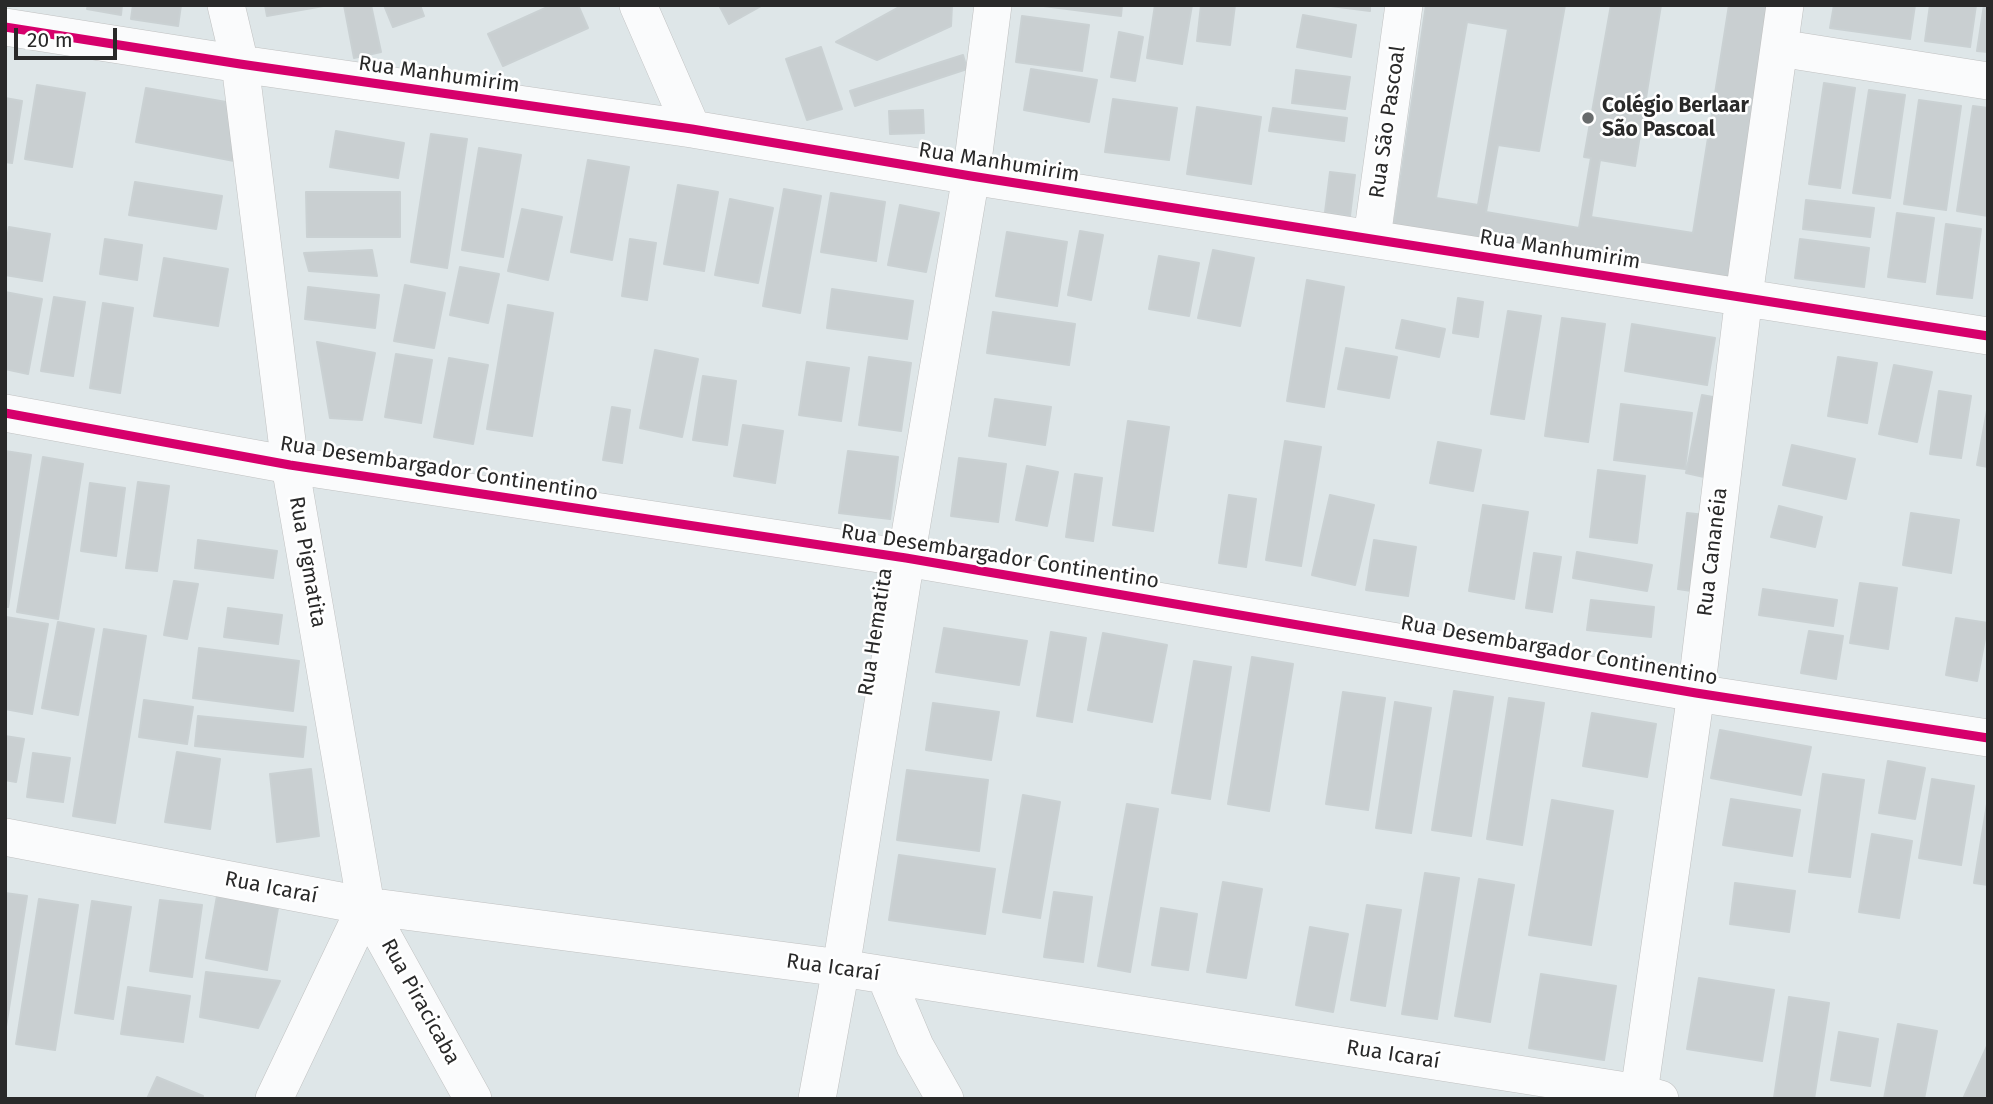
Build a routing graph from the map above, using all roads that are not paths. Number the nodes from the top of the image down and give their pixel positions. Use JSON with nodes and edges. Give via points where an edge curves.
{"nodes":[{"id":1,"x":226,"y":5,"type":"edge"},
{"id":2,"x":638,"y":5,"type":"edge"},
{"id":3,"x":993,"y":5,"type":"edge"},
{"id":4,"x":1404,"y":5,"type":"edge"},
{"id":5,"x":1786,"y":5,"type":"edge"},
{"id":6,"x":5,"y":27,"type":"edge"},
{"id":7,"x":1779,"y":48,"type":"junction"},
{"id":8,"x":240,"y":64,"type":"junction"},
{"id":9,"x":1988,"y":81,"type":"edge"},
{"id":10,"x":692,"y":129,"type":"junction"},
{"id":11,"x":971,"y":176,"type":"junction"},
{"id":12,"x":1372,"y":238,"type":"junction"},
{"id":13,"x":1744,"y":296,"type":"junction"},
{"id":14,"x":1988,"y":336,"type":"edge"},
{"id":15,"x":5,"y":413,"type":"edge"},
{"id":16,"x":290,"y":465,"type":"junction"},
{"id":17,"x":906,"y":558,"type":"junction"},
{"id":18,"x":1696,"y":693,"type":"junction"},
{"id":19,"x":1988,"y":738,"type":"edge"},
{"id":20,"x":5,"y":837,"type":"edge"},
{"id":21,"x":366,"y":906,"type":"junction"},
{"id":22,"x":841,"y":968,"type":"junction"},
{"id":23,"x":885,"y":975,"type":"junction"},
{"id":24,"x":1645,"y":1097,"type":"edge"},
{"id":25,"x":274,"y":1099,"type":"edge"},
{"id":26,"x":473,"y":1099,"type":"edge"},
{"id":27,"x":817,"y":1099,"type":"edge"},
{"id":28,"x":945,"y":1099,"type":"edge"}],
"edges":[{"from":1,"to":8,"type":"street","name":"Rua Pigmatita"},
{"from":2,"to":10,"type":"street"},
{"from":3,"to":11,"type":"street","name":"Rua Hematita"},
{"from":4,"to":12,"type":"street","name":"Rua São Pascoal"},
{"from":5,"to":7,"type":"street","name":"Rua Cananéia"},
{"from":6,"to":8,"type":"street","name":"Rua Manhumirim"},
{"from":7,"to":9,"type":"street"},
{"from":7,"to":13,"type":"street","name":"Rua Cananéia"},
{"from":8,"to":10,"type":"street","name":"Rua Manhumirim"},
{"from":8,"to":16,"type":"street","name":"Rua Pigmatita"},
{"from":10,"to":11,"type":"street","name":"Rua Manhumirim"},
{"from":11,"to":12,"type":"street","name":"Rua Manhumirim"},
{"from":11,"to":17,"type":"street","name":"Rua Hematita"},
{"from":12,"to":13,"type":"street","name":"Rua Manhumirim"},
{"from":13,"to":14,"type":"street","name":"Rua Manhumirim"},
{"from":13,"to":18,"type":"street","name":"Rua Cananéia"},
{"from":15,"to":16,"type":"street","name":"Rua Desembargador Continentino"},
{"from":16,"to":17,"type":"street","name":"Rua Desembargador Continentino"},
{"from":16,"to":21,"type":"street","name":"Rua Pigmatita"},
{"from":17,"to":18,"type":"street","name":"Rua Desembargador Continentino"},
{"from":17,"to":22,"type":"street","name":"Rua Hematita"},
{"from":18,"to":19,"type":"street","name":"Rua Desembargador Continentino"},
{"from":18,"to":24,"type":"street","name":"Rua Cananéia"},
{"from":20,"to":21,"type":"street","name":"Rua Icaraí"},
{"from":21,"to":22,"type":"street","name":"Rua Icaraí"},
{"from":21,"to":25,"type":"street"},
{"from":21,"to":26,"type":"street","name":"Rua Piracicaba"},
{"from":22,"to":23,"type":"street","name":"Rua Icaraí"},
{"from":22,"to":27,"type":"street","name":"Rua Hematita"},
{"from":23,"to":24,"type":"street","name":"Rua Icaraí"},
{"from":23,"to":28,"type":"street","via":[[915,1046]]}]}
